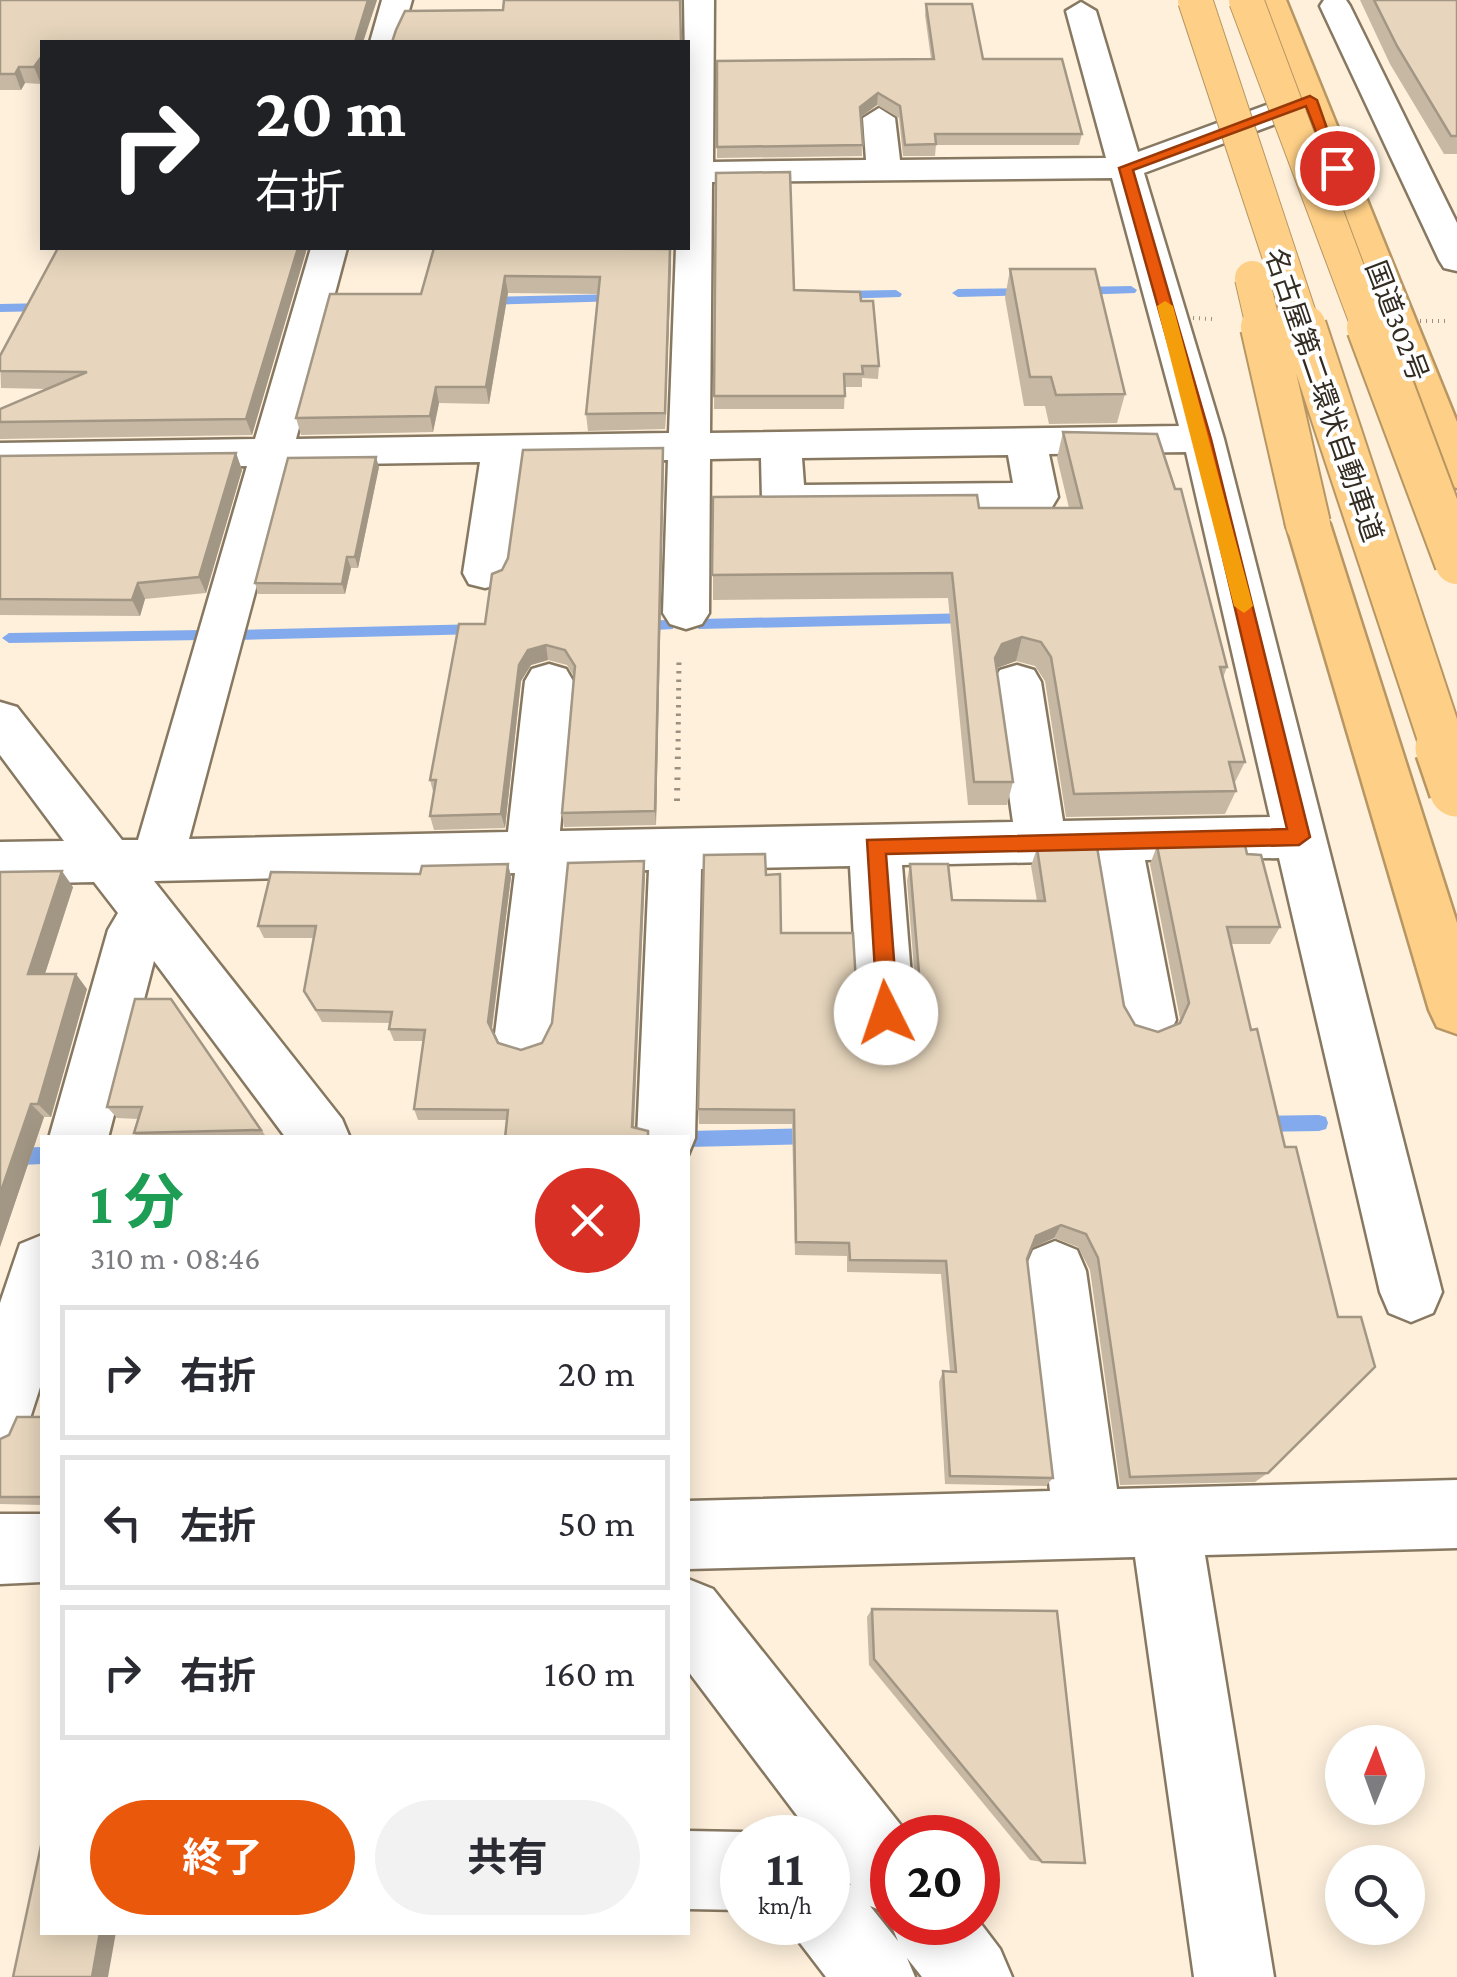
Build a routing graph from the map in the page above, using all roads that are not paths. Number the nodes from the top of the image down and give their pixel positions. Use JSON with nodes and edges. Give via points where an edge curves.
{"nodes":[{"id":1,"x":397,"y":0,"type":"edge"},
{"id":2,"x":699,"y":0,"type":"edge"},
{"id":3,"x":1194,"y":0,"type":"edge"},
{"id":4,"x":1246,"y":0,"type":"edge"},
{"id":5,"x":1271,"y":0,"type":"edge"},
{"id":6,"x":1336,"y":6,"type":"dead end"},
{"id":7,"x":1081,"y":11,"type":"dead end"},
{"id":8,"x":386,"y":40,"type":"edge"},
{"id":9,"x":1305,"y":87,"type":"junction"},
{"id":10,"x":1388,"y":114,"type":"junction"},
{"id":11,"x":879,"y":118,"type":"dead end"},
{"id":12,"x":1126,"y":168,"type":"junction"},
{"id":13,"x":884,"y":170,"type":"junction"},
{"id":14,"x":691,"y":172,"type":"edge"},
{"id":15,"x":328,"y":250,"type":"edge"},
{"id":16,"x":676,"y":250,"type":"edge"},
{"id":17,"x":1338,"y":251,"type":"junction"},
{"id":18,"x":1457,"y":260,"type":"edge"},
{"id":19,"x":1203,"y":439,"type":"junction"},
{"id":20,"x":1026,"y":442,"type":"junction"},
{"id":21,"x":780,"y":445,"type":"junction"},
{"id":22,"x":688,"y":446,"type":"junction"},
{"id":23,"x":503,"y":449,"type":"junction"},
{"id":24,"x":272,"y":452,"type":"junction"},
{"id":25,"x":0,"y":456,"type":"edge"},
{"id":26,"x":1457,"y":474,"type":"edge"},
{"id":27,"x":1457,"y":492,"type":"edge"},
{"id":28,"x":1457,"y":562,"type":"edge"},
{"id":29,"x":485,"y":573,"type":"dead end"},
{"id":30,"x":686,"y":613,"type":"road end"},
{"id":31,"x":549,"y":681,"type":"dead end"},
{"id":32,"x":1017,"y":682,"type":"dead end"},
{"id":33,"x":0,"y":720,"type":"edge"},
{"id":34,"x":1457,"y":789,"type":"edge"},
{"id":35,"x":1299,"y":837,"type":"junction"},
{"id":36,"x":1116,"y":840,"type":"junction"},
{"id":37,"x":1041,"y":842,"type":"junction"},
{"id":38,"x":874,"y":846,"type":"junction"},
{"id":39,"x":676,"y":849,"type":"junction"},
{"id":40,"x":537,"y":852,"type":"junction"},
{"id":41,"x":133,"y":860,"type":"junction"},
{"id":42,"x":0,"y":863,"type":"edge"},
{"id":43,"x":154,"y":920,"type":"junction"},
{"id":44,"x":1457,"y":1010,"type":"edge"},
{"id":45,"x":886,"y":1013,"type":"dead end"},
{"id":46,"x":1148,"y":1020,"type":"dead end"},
{"id":47,"x":523,"y":1034,"type":"dead end"},
{"id":48,"x":79,"y":1135,"type":"edge"},
{"id":49,"x":319,"y":1135,"type":"edge"},
{"id":50,"x":666,"y":1135,"type":"edge"},
{"id":51,"x":1056,"y":1272,"type":"dead end"},
{"id":52,"x":30,"y":1292,"type":"edge"},
{"id":53,"x":1412,"y":1292,"type":"dead end"},
{"id":54,"x":0,"y":1416,"type":"edge"},
{"id":55,"x":1457,"y":1514,"type":"edge"},
{"id":56,"x":1164,"y":1523,"type":"junction"},
{"id":57,"x":1088,"y":1525,"type":"junction"},
{"id":58,"x":690,"y":1534,"type":"edge"},
{"id":59,"x":40,"y":1548,"type":"edge"},
{"id":60,"x":0,"y":1549,"type":"edge"},
{"id":61,"x":690,"y":1617,"type":"edge"},
{"id":62,"x":870,"y":1848,"type":"edge"},
{"id":63,"x":690,"y":1870,"type":"edge"},
{"id":64,"x":720,"y":1871,"type":"edge"},
{"id":65,"x":850,"y":1944,"type":"edge"},
{"id":66,"x":947,"y":1945,"type":"edge"},
{"id":67,"x":875,"y":1977,"type":"edge"},
{"id":68,"x":972,"y":1977,"type":"edge"},
{"id":69,"x":1234,"y":1977,"type":"edge"}],
"edges":[{"from":1,"to":8,"type":"street"},
{"from":2,"to":14,"type":"street"},
{"from":3,"to":34,"type":"highway","name":"名古屋第二環状自動車道","bridge":true},
{"from":3,"to":44,"type":"highway","bridge":true,"via":[[1308,524]]},
{"from":4,"to":17,"type":"highway","name":"名古屋第二環状自動車道","bridge":true},
{"from":5,"to":9,"type":"highway","name":"国道302号"},
{"from":6,"to":10,"type":"street"},
{"from":7,"to":12,"type":"street"},
{"from":9,"to":10,"type":"street"},
{"from":9,"to":12,"type":"street"},
{"from":9,"to":26,"type":"highway","name":"国道302号"},
{"from":10,"to":18,"type":"street","via":[[1428,164]]},
{"from":11,"to":13,"type":"street"},
{"from":12,"to":13,"type":"street"},
{"from":12,"to":19,"type":"street"},
{"from":13,"to":14,"type":"street"},
{"from":15,"to":24,"type":"street"},
{"from":16,"to":22,"type":"street"},
{"from":17,"to":27,"type":"highway","bridge":true},
{"from":17,"to":28,"type":"highway","name":"名古屋第二環状自動車道","bridge":true},
{"from":19,"to":20,"type":"street"},
{"from":19,"to":35,"type":"street"},
{"from":20,"to":21,"type":"street"},
{"from":20,"to":21,"type":"street","via":[[1037,496],[783,498]]},
{"from":21,"to":22,"type":"street"},
{"from":22,"to":23,"type":"street"},
{"from":22,"to":30,"type":"street"},
{"from":23,"to":24,"type":"street"},
{"from":23,"to":29,"type":"street"},
{"from":24,"to":25,"type":"street"},
{"from":24,"to":41,"type":"street"},
{"from":31,"to":40,"type":"street"},
{"from":32,"to":37,"type":"street"},
{"from":33,"to":41,"type":"street"},
{"from":35,"to":36,"type":"street"},
{"from":35,"to":53,"type":"street"},
{"from":36,"to":37,"type":"street"},
{"from":36,"to":46,"type":"street"},
{"from":37,"to":38,"type":"street"},
{"from":38,"to":39,"type":"street"},
{"from":38,"to":45,"type":"street"},
{"from":39,"to":40,"type":"street"},
{"from":39,"to":50,"type":"street"},
{"from":40,"to":41,"type":"street"},
{"from":40,"to":47,"type":"street"},
{"from":41,"to":42,"type":"street"},
{"from":41,"to":43,"type":"street"},
{"from":43,"to":48,"type":"street","via":[[135,930]]},
{"from":43,"to":49,"type":"street"},
{"from":51,"to":57,"type":"street"},
{"from":52,"to":54,"type":"street"},
{"from":55,"to":56,"type":"street"},
{"from":56,"to":57,"type":"street"},
{"from":56,"to":69,"type":"street"},
{"from":57,"to":58,"type":"street"},
{"from":59,"to":60,"type":"street"},
{"from":61,"to":62,"type":"street"},
{"from":63,"to":64,"type":"street"},
{"from":65,"to":67,"type":"street"},
{"from":66,"to":68,"type":"street"}]}
